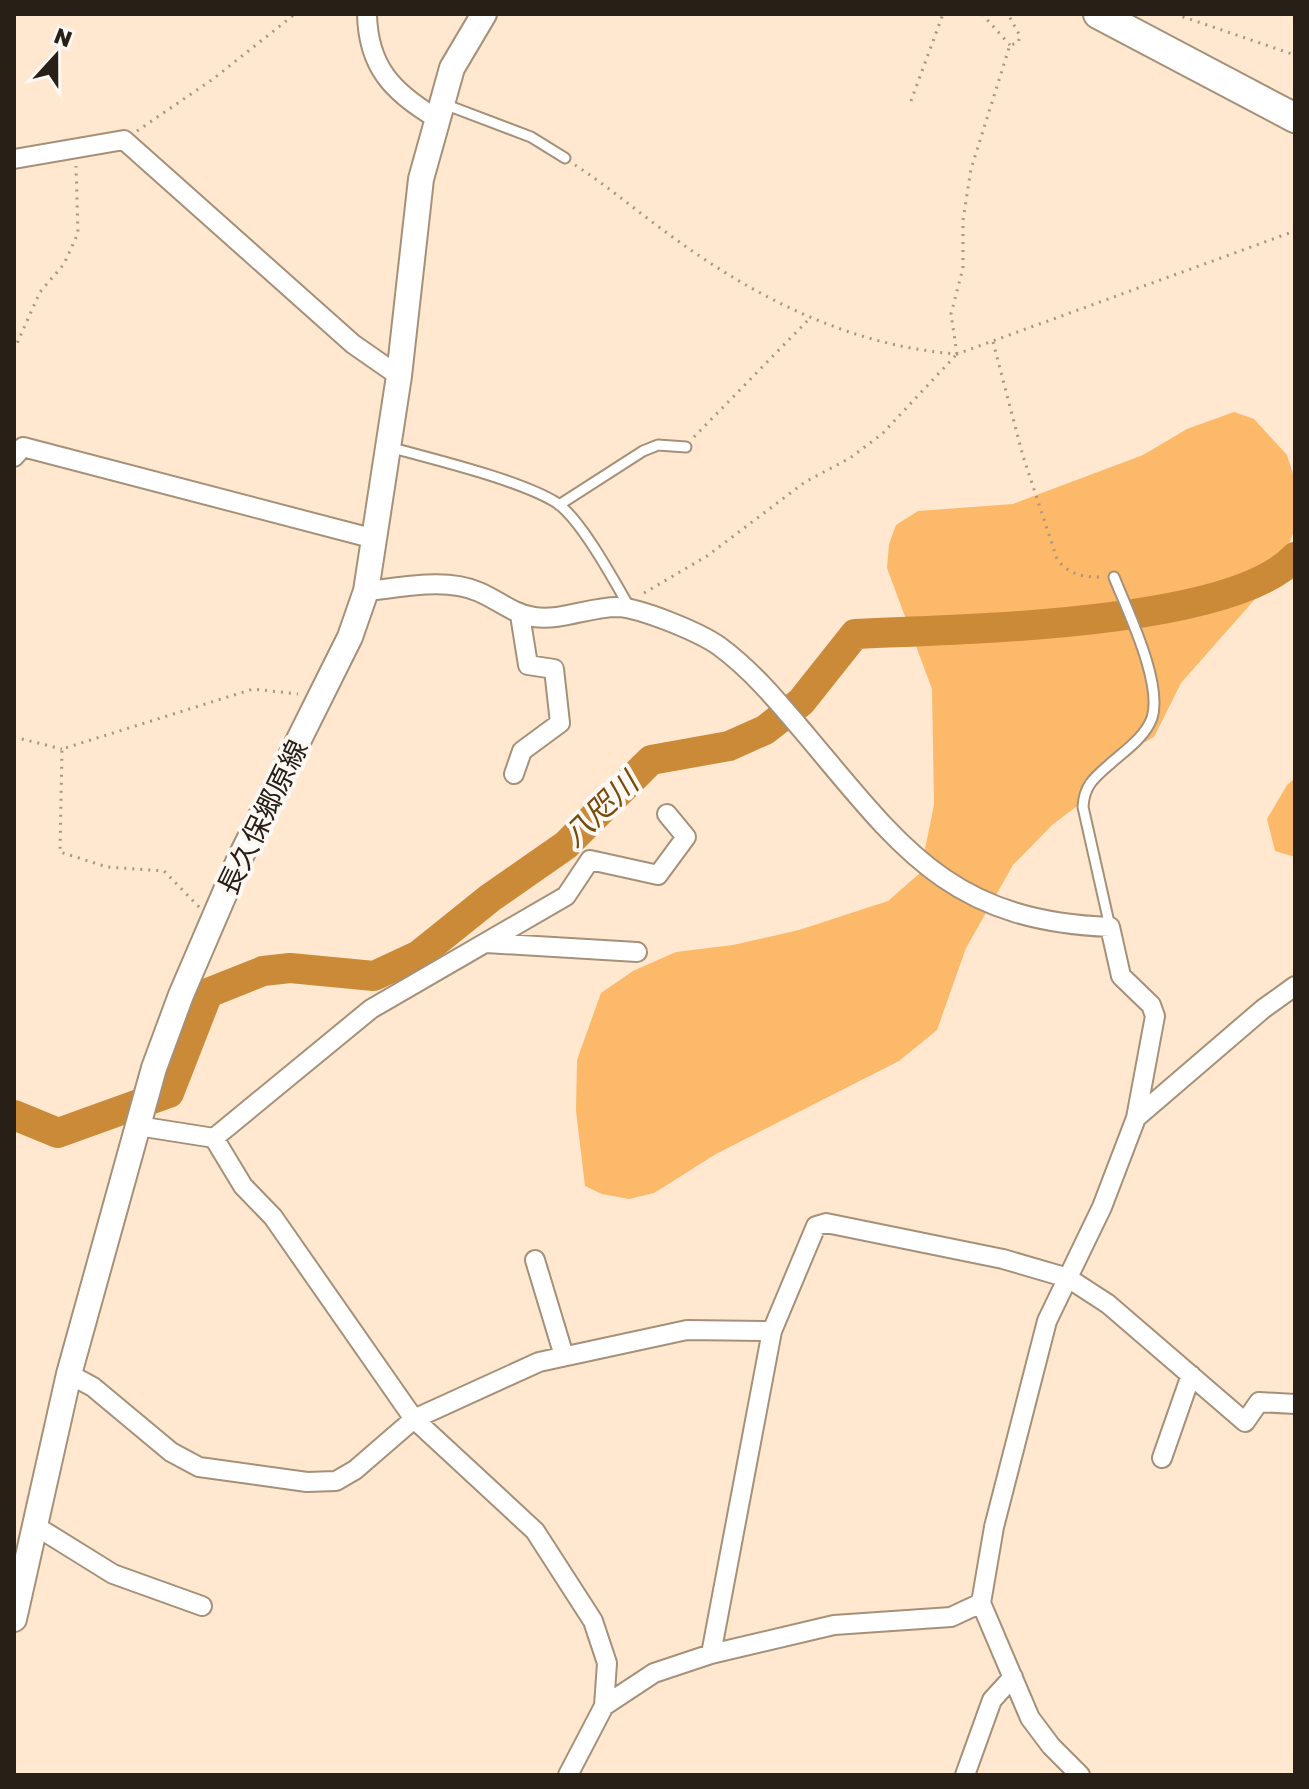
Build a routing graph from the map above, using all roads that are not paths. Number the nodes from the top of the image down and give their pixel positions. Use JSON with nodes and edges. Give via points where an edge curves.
{"nodes":[{"id":1,"x":367,"y":14,"type":"edge"},
{"id":2,"x":484,"y":14,"type":"edge"},
{"id":3,"x":1098,"y":14,"type":"edge"},
{"id":4,"x":438,"y":110,"type":"junction"},
{"id":5,"x":1295,"y":118,"type":"edge"},
{"id":6,"x":565,"y":158,"type":"road end"},
{"id":7,"x":14,"y":159,"type":"edge"},
{"id":8,"x":399,"y":376,"type":"junction"},
{"id":9,"x":389,"y":447,"type":"junction"},
{"id":10,"x":686,"y":447,"type":"road end"},
{"id":11,"x":14,"y":457,"type":"edge"},
{"id":12,"x":559,"y":505,"type":"junction"},
{"id":13,"x":375,"y":539,"type":"junction"},
{"id":14,"x":1114,"y":577,"type":"road end"},
{"id":15,"x":366,"y":591,"type":"junction"},
{"id":16,"x":627,"y":603,"type":"road end"},
{"id":17,"x":520,"y":615,"type":"junction"},
{"id":18,"x":514,"y":774,"type":"dead end"},
{"id":19,"x":667,"y":814,"type":"dead end"},
{"id":20,"x":1110,"y":927,"type":"junction"},
{"id":21,"x":486,"y":943,"type":"junction"},
{"id":22,"x":637,"y":952,"type":"dead end"},
{"id":23,"x":1295,"y":986,"type":"edge"},
{"id":24,"x":1136,"y":1118,"type":"junction"},
{"id":25,"x":138,"y":1126,"type":"junction"},
{"id":26,"x":214,"y":1138,"type":"junction"},
{"id":27,"x":535,"y":1260,"type":"dead end"},
{"id":28,"x":1068,"y":1278,"type":"junction"},
{"id":29,"x":772,"y":1331,"type":"junction"},
{"id":30,"x":564,"y":1356,"type":"junction"},
{"id":31,"x":69,"y":1374,"type":"junction"},
{"id":32,"x":1191,"y":1375,"type":"junction"},
{"id":33,"x":1295,"y":1404,"type":"edge"},
{"id":34,"x":414,"y":1419,"type":"junction"},
{"id":35,"x":1162,"y":1458,"type":"dead end"},
{"id":36,"x":34,"y":1525,"type":"junction"},
{"id":37,"x":981,"y":1603,"type":"junction"},
{"id":38,"x":202,"y":1606,"type":"dead end"},
{"id":39,"x":14,"y":1619,"type":"edge"},
{"id":40,"x":711,"y":1654,"type":"junction"},
{"id":41,"x":1013,"y":1677,"type":"junction"},
{"id":42,"x":604,"y":1706,"type":"junction"},
{"id":43,"x":568,"y":1775,"type":"edge"},
{"id":44,"x":965,"y":1775,"type":"edge"},
{"id":45,"x":1080,"y":1775,"type":"edge"}],
"edges":[{"from":1,"to":4,"type":"street","via":[[372,55],[390,84]]},
{"from":2,"to":4,"type":"main road","name":"長久保郷原線","via":[[452,68]]},
{"from":3,"to":5,"type":"main road"},
{"from":4,"to":6,"type":"lane","via":[[531,137]]},
{"from":4,"to":8,"type":"main road","name":"長久保郷原線","via":[[421,179]]},
{"from":7,"to":8,"type":"street","via":[[124,140],[353,344]]},
{"from":8,"to":9,"type":"main road","name":"長久保郷原線"},
{"from":9,"to":12,"type":"lane","via":[[491,477]]},
{"from":9,"to":13,"type":"main road","name":"長久保郷原線"},
{"from":10,"to":12,"type":"lane","via":[[658,445],[643,451]]},
{"from":11,"to":13,"type":"street","via":[[23,447]]},
{"from":12,"to":16,"type":"lane","via":[[600,556]]},
{"from":13,"to":15,"type":"main road","name":"長久保郷原線"},
{"from":14,"to":20,"type":"lane","via":[[1148,661],[1152,716],[1138,740],[1090,781],[1084,793]]},
{"from":15,"to":17,"type":"street","via":[[445,584],[477,591]]},
{"from":15,"to":25,"type":"main road","name":"長久保郷原線","via":[[350,637],[213,921],[154,1068]]},
{"from":17,"to":18,"type":"street","via":[[528,665],[554,669],[560,723],[522,751]]},
{"from":17,"to":20,"type":"street","via":[[538,618],[619,607],[718,646],[781,702],[887,832],[939,878],[1006,912],[1045,922]]},
{"from":19,"to":21,"type":"street","via":[[686,837],[658,875],[590,860],[566,896]]},
{"from":20,"to":24,"type":"street","via":[[1121,976],[1151,1005],[1155,1016]]},
{"from":21,"to":22,"type":"street"},
{"from":21,"to":26,"type":"street","via":[[371,1009]]},
{"from":23,"to":24,"type":"street"},
{"from":24,"to":28,"type":"street"},
{"from":25,"to":26,"type":"street"},
{"from":25,"to":31,"type":"main road","name":"長久保郷原線"},
{"from":26,"to":34,"type":"street","via":[[243,1186],[273,1217]]},
{"from":27,"to":30,"type":"street"},
{"from":28,"to":29,"type":"street","via":[[1003,1259],[826,1223],[816,1226],[801,1254]]},
{"from":28,"to":32,"type":"street","via":[[1108,1304]]},
{"from":28,"to":37,"type":"street","via":[[1047,1321],[994,1527]]},
{"from":29,"to":30,"type":"street","via":[[687,1330]]},
{"from":29,"to":40,"type":"street"},
{"from":30,"to":34,"type":"street","via":[[539,1362]]},
{"from":31,"to":34,"type":"street","via":[[93,1387],[171,1452],[199,1467],[307,1482],[336,1481],[355,1470]]},
{"from":31,"to":36,"type":"main road","name":"長久保郷原線"},
{"from":32,"to":33,"type":"street","via":[[1245,1422],[1259,1402]]},
{"from":32,"to":35,"type":"street"},
{"from":34,"to":42,"type":"street","via":[[515,1511],[551,1552],[593,1621],[607,1663]]},
{"from":36,"to":38,"type":"street","via":[[113,1574]]},
{"from":36,"to":39,"type":"main road","name":"長久保郷原線"},
{"from":37,"to":40,"type":"street","via":[[951,1617],[834,1625]]},
{"from":37,"to":41,"type":"street"},
{"from":40,"to":42,"type":"street","via":[[654,1673]]},
{"from":41,"to":44,"type":"street","via":[[992,1700]]},
{"from":41,"to":45,"type":"street","via":[[1030,1718]]},
{"from":42,"to":43,"type":"street"}]}
